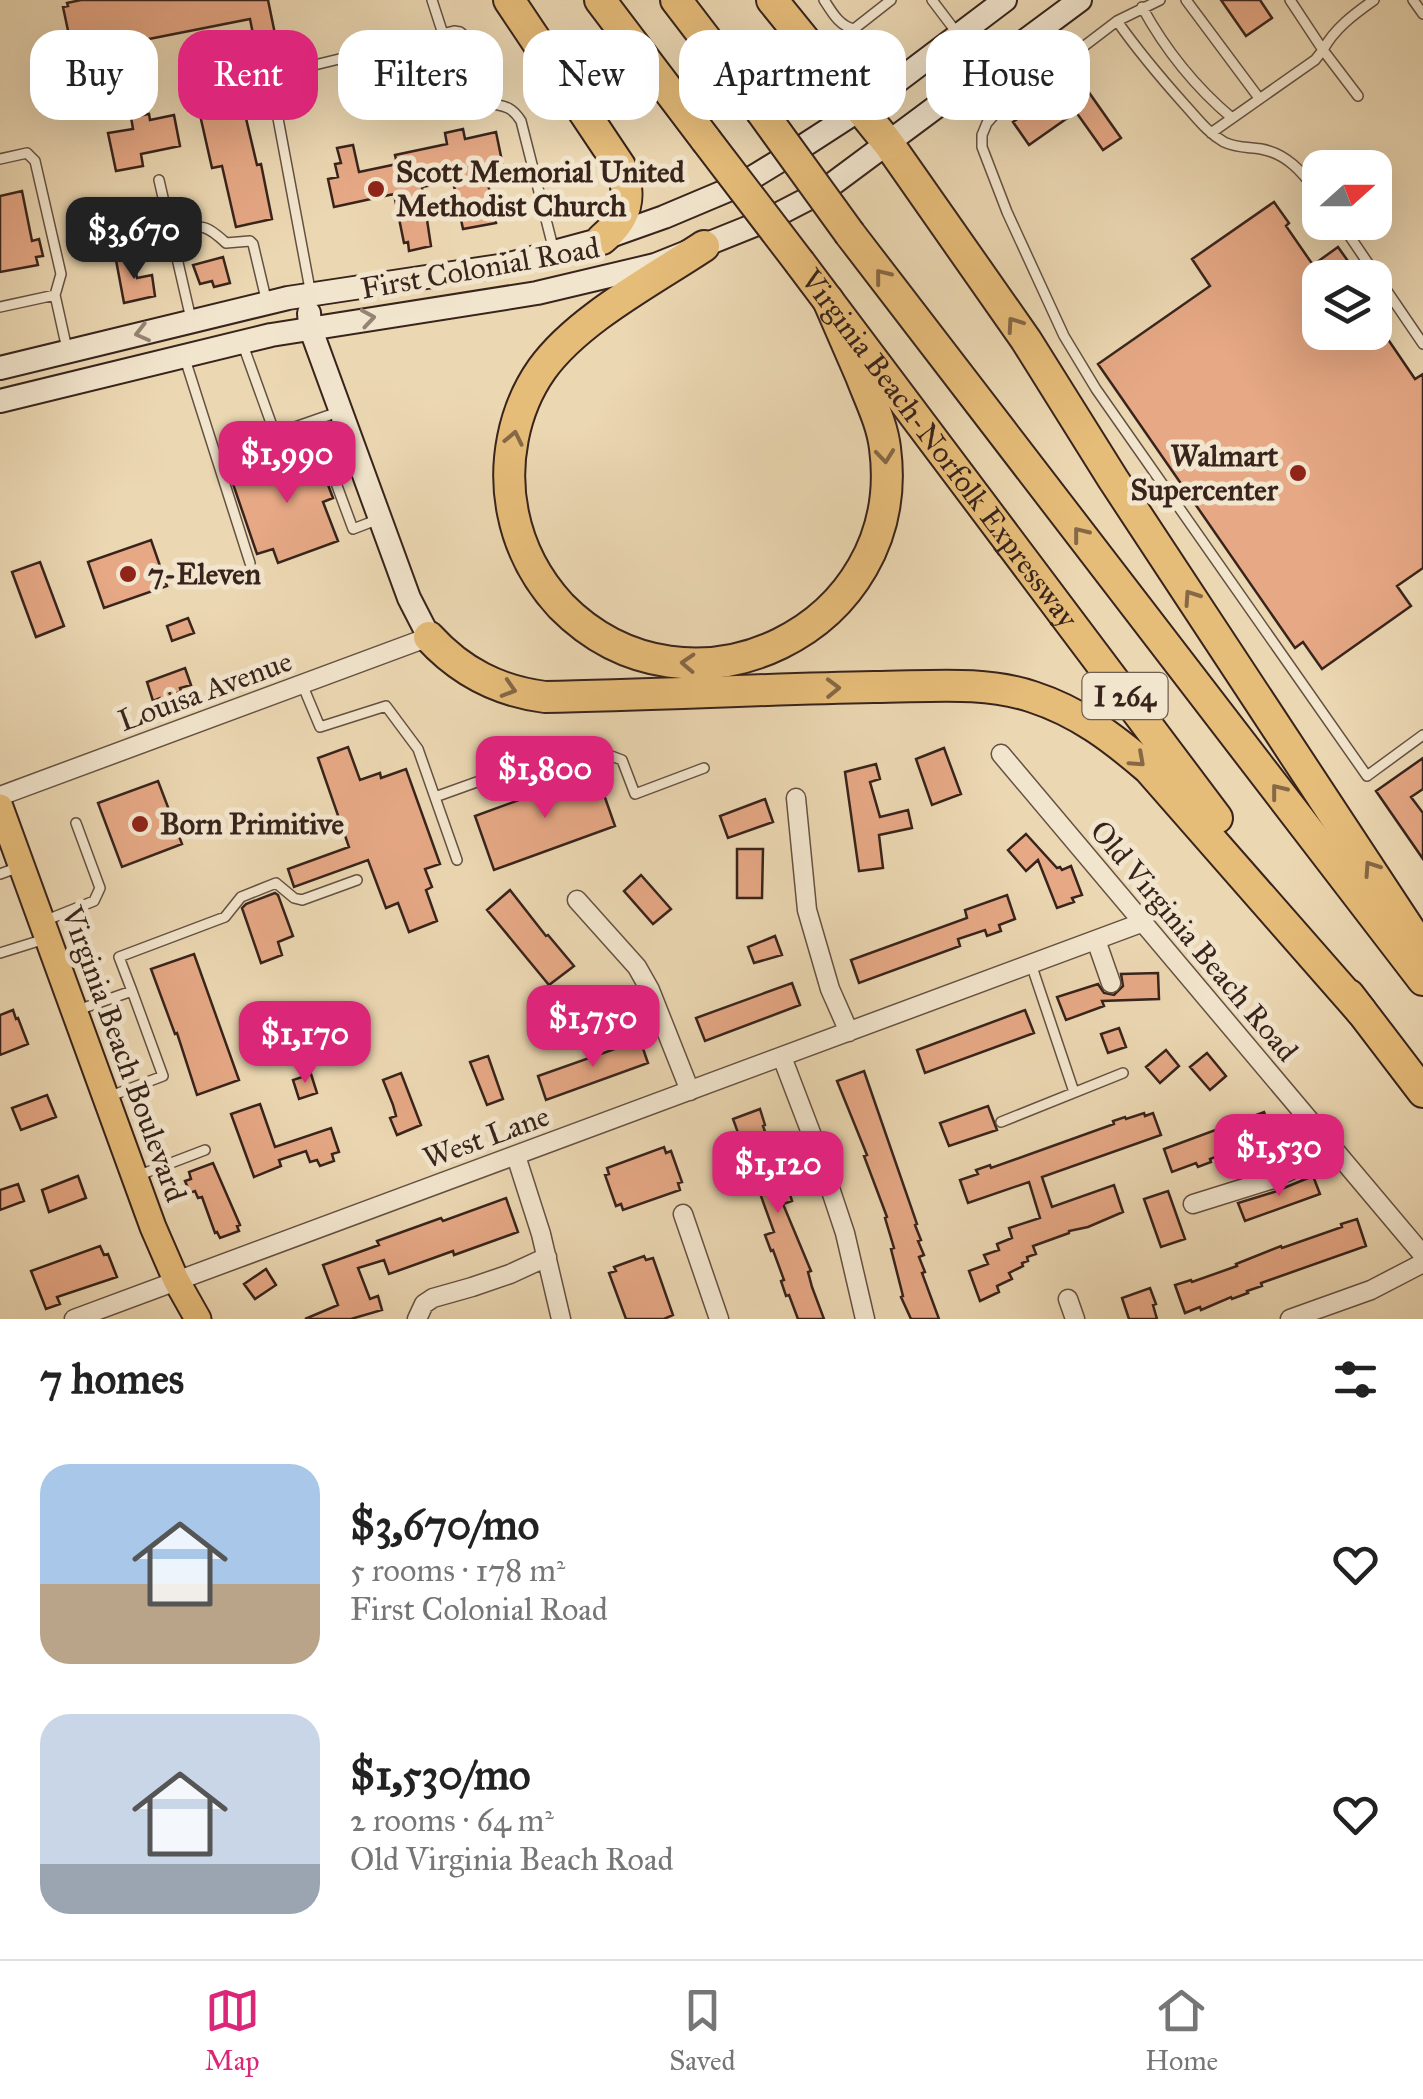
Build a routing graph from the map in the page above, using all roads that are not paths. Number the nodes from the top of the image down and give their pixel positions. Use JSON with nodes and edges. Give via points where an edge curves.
{"nodes":[{"id":1,"x":432,"y":0,"type":"edge"},
{"id":2,"x":509,"y":0,"type":"edge"},
{"id":3,"x":600,"y":0,"type":"edge"},
{"id":4,"x":676,"y":0,"type":"edge"},
{"id":5,"x":772,"y":0,"type":"edge"},
{"id":6,"x":824,"y":0,"type":"edge"},
{"id":7,"x":891,"y":0,"type":"edge"},
{"id":8,"x":932,"y":0,"type":"edge"},
{"id":9,"x":1005,"y":0,"type":"edge"},
{"id":10,"x":1080,"y":0,"type":"edge"},
{"id":11,"x":1160,"y":0,"type":"edge"},
{"id":12,"x":1186,"y":0,"type":"edge"},
{"id":13,"x":1290,"y":0,"type":"edge"},
{"id":14,"x":1374,"y":0,"type":"edge"},
{"id":15,"x":1413,"y":0,"type":"edge"},
{"id":16,"x":1142,"y":7,"type":"junction"},
{"id":17,"x":1423,"y":14,"type":"edge"},
{"id":18,"x":1117,"y":20,"type":"junction"},
{"id":19,"x":442,"y":30,"type":"edge"},
{"id":20,"x":797,"y":30,"type":"edge"},
{"id":21,"x":954,"y":30,"type":"edge"},
{"id":22,"x":966,"y":30,"type":"edge"},
{"id":23,"x":1323,"y":50,"type":"junction"},
{"id":24,"x":338,"y":59,"type":"edge"},
{"id":25,"x":1358,"y":96,"type":"dead end"},
{"id":26,"x":1259,"y":98,"type":"junction"},
{"id":27,"x":503,"y":105,"type":"edge"},
{"id":28,"x":1232,"y":118,"type":"junction"},
{"id":29,"x":843,"y":120,"type":"edge"},
{"id":30,"x":871,"y":120,"type":"edge"},
{"id":31,"x":1212,"y":134,"type":"junction"},
{"id":32,"x":888,"y":143,"type":"junction"},
{"id":33,"x":0,"y":159,"type":"edge"},
{"id":34,"x":1302,"y":174,"type":"edge"},
{"id":35,"x":159,"y":180,"type":"dead end"},
{"id":36,"x":171,"y":234,"type":"junction"},
{"id":37,"x":602,"y":239,"type":"junction"},
{"id":38,"x":1352,"y":240,"type":"edge"},
{"id":39,"x":704,"y":246,"type":"junction"},
{"id":40,"x":554,"y":254,"type":"junction"},
{"id":41,"x":55,"y":295,"type":"junction"},
{"id":42,"x":308,"y":295,"type":"junction"},
{"id":43,"x":828,"y":300,"type":"junction"},
{"id":44,"x":267,"y":303,"type":"junction"},
{"id":45,"x":0,"y":307,"type":"edge"},
{"id":46,"x":192,"y":321,"type":"junction"},
{"id":47,"x":310,"y":327,"type":"junction"},
{"id":48,"x":242,"y":342,"type":"junction"},
{"id":49,"x":1423,"y":344,"type":"edge"},
{"id":50,"x":68,"y":352,"type":"junction"},
{"id":51,"x":184,"y":357,"type":"junction"},
{"id":52,"x":0,"y":368,"type":"edge"},
{"id":53,"x":0,"y":401,"type":"edge"},
{"id":54,"x":342,"y":411,"type":"junction"},
{"id":55,"x":312,"y":421,"type":"junction"},
{"id":56,"x":382,"y":518,"type":"junction"},
{"id":57,"x":250,"y":563,"type":"dead end"},
{"id":58,"x":430,"y":637,"type":"junction"},
{"id":59,"x":302,"y":684,"type":"junction"},
{"id":60,"x":1423,"y":736,"type":"edge"},
{"id":61,"x":1000,"y":754,"type":"dead end"},
{"id":62,"x":704,"y":768,"type":"dead end"},
{"id":63,"x":0,"y":796,"type":"edge"},
{"id":64,"x":435,"y":796,"type":"junction"},
{"id":65,"x":796,"y":798,"type":"dead end"},
{"id":66,"x":0,"y":807,"type":"edge"},
{"id":67,"x":76,"y":823,"type":"dead end"},
{"id":68,"x":457,"y":860,"type":"dead end"},
{"id":69,"x":10,"y":870,"type":"edge"},
{"id":70,"x":357,"y":880,"type":"dead end"},
{"id":71,"x":577,"y":900,"type":"dead end"},
{"id":72,"x":1141,"y":923,"type":"junction"},
{"id":73,"x":44,"y":930,"type":"junction"},
{"id":74,"x":1096,"y":940,"type":"junction"},
{"id":75,"x":1423,"y":950,"type":"edge"},
{"id":76,"x":0,"y":953,"type":"edge"},
{"id":77,"x":1031,"y":964,"type":"junction"},
{"id":78,"x":1423,"y":980,"type":"edge"},
{"id":79,"x":1111,"y":983,"type":"dead end"},
{"id":80,"x":132,"y":991,"type":"junction"},
{"id":81,"x":74,"y":1012,"type":"junction"},
{"id":82,"x":1361,"y":1012,"type":"junction"},
{"id":83,"x":849,"y":1032,"type":"junction"},
{"id":84,"x":782,"y":1057,"type":"junction"},
{"id":85,"x":1122,"y":1073,"type":"dead end"},
{"id":86,"x":690,"y":1091,"type":"junction"},
{"id":87,"x":1074,"y":1092,"type":"junction"},
{"id":88,"x":1423,"y":1092,"type":"edge"},
{"id":89,"x":106,"y":1098,"type":"junction"},
{"id":90,"x":1001,"y":1122,"type":"dead end"},
{"id":91,"x":205,"y":1150,"type":"dead end"},
{"id":92,"x":1334,"y":1150,"type":"junction"},
{"id":93,"x":516,"y":1156,"type":"junction"},
{"id":94,"x":134,"y":1177,"type":"junction"},
{"id":95,"x":1193,"y":1204,"type":"dead end"},
{"id":96,"x":683,"y":1214,"type":"dead end"},
{"id":97,"x":1423,"y":1255,"type":"edge"},
{"id":98,"x":547,"y":1257,"type":"junction"},
{"id":99,"x":1423,"y":1263,"type":"edge"},
{"id":100,"x":176,"y":1280,"type":"junction"},
{"id":101,"x":1068,"y":1298,"type":"dead end"},
{"id":102,"x":74,"y":1319,"type":"edge"},
{"id":103,"x":198,"y":1319,"type":"edge"},
{"id":104,"x":418,"y":1319,"type":"edge"},
{"id":105,"x":561,"y":1319,"type":"edge"},
{"id":106,"x":719,"y":1319,"type":"edge"},
{"id":107,"x":865,"y":1319,"type":"edge"},
{"id":108,"x":1075,"y":1319,"type":"edge"},
{"id":109,"x":1290,"y":1319,"type":"edge"}],
"edges":[{"from":1,"to":19,"type":"lane"},
{"from":2,"to":37,"type":"highway","via":[[626,180],[623,216]]},
{"from":3,"to":43,"type":"highway","name":"Virginia Beach-Norfolk Expressway","number":"I 264","bridge":true},
{"from":78,"to":4,"type":"highway","name":"Virginia Beach-Norfolk Expressway","number":"I 264","one_way":true,"bridge":true},
{"from":5,"to":20,"type":"highway"},
{"from":6,"to":7,"type":"lane","via":[[838,20],[854,28]]},
{"from":8,"to":21,"type":"lane"},
{"from":9,"to":22,"type":"main road","name":"First Colonial Road"},
{"from":10,"to":32,"type":"main road","name":"First Colonial Road"},
{"from":11,"to":16,"type":"lane"},
{"from":12,"to":26,"type":"lane"},
{"from":13,"to":23,"type":"lane"},
{"from":14,"to":23,"type":"lane"},
{"from":15,"to":17,"type":"lane"},
{"from":16,"to":18,"type":"lane"},
{"from":16,"to":28,"type":"lane","via":[[1191,80]]},
{"from":18,"to":31,"type":"lane","via":[[1142,58]]},
{"from":18,"to":60,"type":"lane","via":[[987,123],[982,147],[1006,212],[1096,389],[1366,776]]},
{"from":23,"to":25,"type":"lane"},
{"from":23,"to":26,"type":"lane"},
{"from":24,"to":42,"type":"lane","via":[[290,71],[274,97]]},
{"from":26,"to":28,"type":"lane"},
{"from":27,"to":40,"type":"lane","via":[[521,122]]},
{"from":28,"to":31,"type":"lane"},
{"from":29,"to":37,"type":"main road","name":"First Colonial Road","via":[[740,184]]},
{"from":30,"to":32,"type":"highway"},
{"from":31,"to":34,"type":"lane","via":[[1287,159]]},
{"from":32,"to":39,"type":"main road","name":"First Colonial Road","via":[[795,207]]},
{"from":75,"to":32,"type":"highway","one_way":true,"via":[[1026,340]]},
{"from":33,"to":41,"type":"lane","via":[[27,154],[36,161],[61,274]]},
{"from":35,"to":36,"type":"lane"},
{"from":36,"to":44,"type":"lane","via":[[204,226],[226,243],[250,241]]},
{"from":36,"to":46,"type":"lane"},
{"from":37,"to":40,"type":"main road","name":"First Colonial Road"},
{"from":38,"to":49,"type":"lane"},
{"from":43,"to":39,"type":"highway","one_way":true,"via":[[885,446],[885,499],[858,576],[804,631],[754,656],[699,665],[621,648],[575,620],[530,563],[510,498],[512,440],[535,380],[568,340]]},
{"from":47,"to":39,"type":"main road","name":"First Colonial Road","one_way":true,"via":[[537,293]]},
{"from":40,"to":42,"type":"main road","name":"First Colonial Road"},
{"from":41,"to":45,"type":"lane"},
{"from":41,"to":50,"type":"lane"},
{"from":42,"to":44,"type":"main road","name":"First Colonial Road"},
{"from":42,"to":47,"type":"main road"},
{"from":43,"to":82,"type":"highway","name":"Virginia Beach-Norfolk Expressway","number":"I 264"},
{"from":44,"to":46,"type":"main road","name":"First Colonial Road"},
{"from":46,"to":50,"type":"main road","name":"First Colonial Road","one_way":true},
{"from":47,"to":48,"type":"main road","name":"First Colonial Road"},
{"from":47,"to":54,"type":"main road"},
{"from":48,"to":51,"type":"main road","name":"First Colonial Road"},
{"from":48,"to":55,"type":"lane","via":[[275,434]]},
{"from":50,"to":52,"type":"main road","name":"First Colonial Road"},
{"from":51,"to":53,"type":"main road","name":"First Colonial Road"},
{"from":51,"to":57,"type":"lane"},
{"from":54,"to":55,"type":"lane"},
{"from":54,"to":56,"type":"main road"},
{"from":55,"to":56,"type":"lane","via":[[353,529]]},
{"from":56,"to":58,"type":"main road"},
{"from":58,"to":59,"type":"street","name":"Louisa Avenue"},
{"from":58,"to":82,"type":"highway","one_way":true,"via":[[461,668],[529,695],[973,686],[1009,690],[1066,710],[1149,769]]},
{"from":59,"to":63,"type":"street","name":"Louisa Avenue"},
{"from":59,"to":64,"type":"lane","via":[[320,726],[386,706],[418,749]]},
{"from":61,"to":72,"type":"street","name":"Old Virginia Beach Road"},
{"from":62,"to":64,"type":"lane","via":[[635,794],[622,760],[564,751]]},
{"from":64,"to":68,"type":"lane"},
{"from":65,"to":83,"type":"street","via":[[807,910]]},
{"from":66,"to":69,"type":"main road","name":"Virginia Beach Boulevard"},
{"from":67,"to":73,"type":"lane","via":[[100,888],[94,902]]},
{"from":69,"to":73,"type":"main road","name":"Virginia Beach Boulevard"},
{"from":70,"to":80,"type":"lane","via":[[302,900],[276,883],[241,897],[225,917],[119,957]]},
{"from":71,"to":86,"type":"street","via":[[636,966]]},
{"from":72,"to":74,"type":"street","name":"West Lane"},
{"from":72,"to":92,"type":"street","name":"Old Virginia Beach Road"},
{"from":73,"to":76,"type":"lane"},
{"from":73,"to":81,"type":"main road","name":"Virginia Beach Boulevard"},
{"from":74,"to":77,"type":"street","name":"West Lane"},
{"from":74,"to":79,"type":"street"},
{"from":77,"to":83,"type":"street","name":"West Lane"},
{"from":77,"to":87,"type":"lane"},
{"from":80,"to":81,"type":"lane"},
{"from":80,"to":89,"type":"lane","via":[[163,1076]]},
{"from":81,"to":89,"type":"main road","name":"Virginia Beach Boulevard"},
{"from":82,"to":88,"type":"highway","name":"Virginia Beach-Norfolk Expressway","number":"I 264"},
{"from":83,"to":84,"type":"street","name":"West Lane"},
{"from":84,"to":86,"type":"street","name":"West Lane"},
{"from":84,"to":107,"type":"street","via":[[846,1233]]},
{"from":85,"to":87,"type":"lane"},
{"from":86,"to":93,"type":"street","name":"West Lane"},
{"from":87,"to":90,"type":"lane"},
{"from":89,"to":94,"type":"main road","name":"Virginia Beach Boulevard"},
{"from":91,"to":94,"type":"lane"},
{"from":92,"to":95,"type":"street","via":[[1270,1180]]},
{"from":92,"to":97,"type":"street","name":"Old Virginia Beach Road"},
{"from":93,"to":98,"type":"street"},
{"from":93,"to":100,"type":"street","name":"West Lane"},
{"from":94,"to":100,"type":"main road","name":"Virginia Beach Boulevard"},
{"from":96,"to":106,"type":"street"},
{"from":98,"to":104,"type":"street","via":[[433,1298]]},
{"from":98,"to":105,"type":"street"},
{"from":99,"to":109,"type":"street"},
{"from":100,"to":102,"type":"street","name":"West Lane"},
{"from":100,"to":103,"type":"main road","name":"Virginia Beach Boulevard"},
{"from":101,"to":108,"type":"street"}]}
